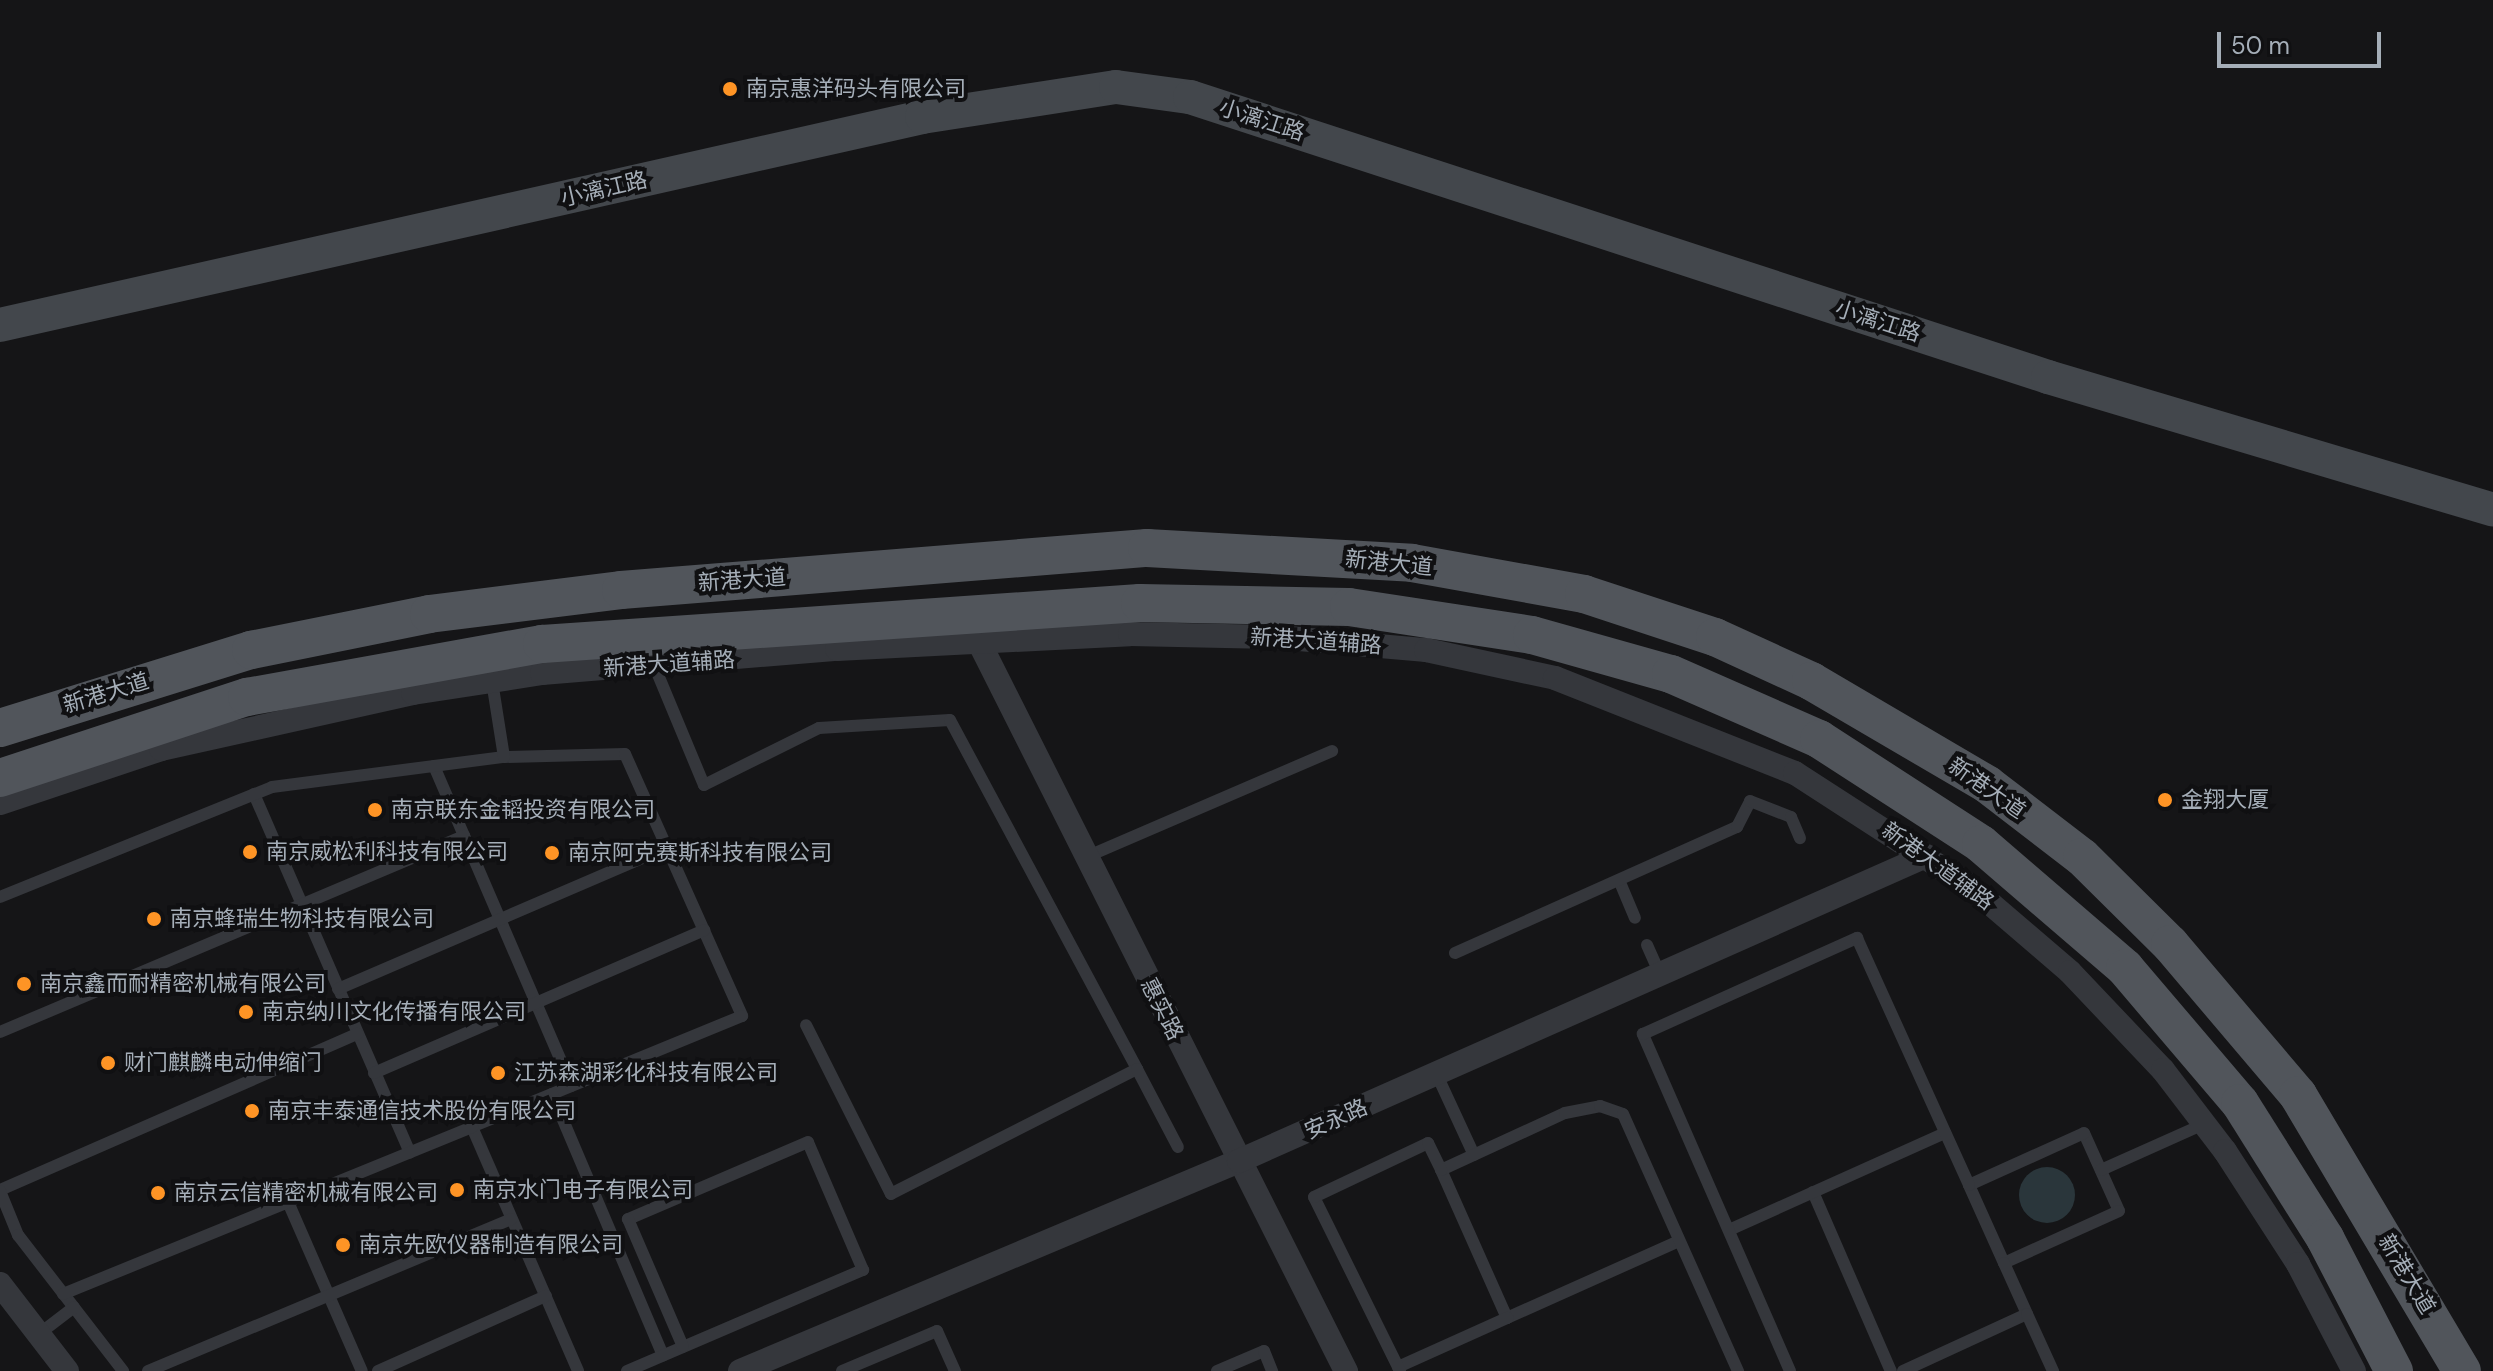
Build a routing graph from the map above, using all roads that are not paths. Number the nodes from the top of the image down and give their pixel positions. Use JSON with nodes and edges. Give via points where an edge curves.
{"nodes":[{"id":1,"x":0,"y":325,"type":"edge"},
{"id":2,"x":2493,"y":510,"type":"edge"},
{"id":3,"x":981,"y":646,"type":"junction"},
{"id":4,"x":654,"y":665,"type":"junction"},
{"id":5,"x":492,"y":681,"type":"junction"},
{"id":6,"x":0,"y":728,"type":"edge"},
{"id":7,"x":1332,"y":751,"type":"dead end"},
{"id":8,"x":504,"y":757,"type":"junction"},
{"id":9,"x":434,"y":766,"type":"junction"},
{"id":10,"x":0,"y":778,"type":"edge"},
{"id":11,"x":254,"y":794,"type":"junction"},
{"id":12,"x":0,"y":803,"type":"edge"},
{"id":13,"x":464,"y":836,"type":"junction"},
{"id":14,"x":1800,"y":838,"type":"dead end"},
{"id":15,"x":667,"y":847,"type":"junction"},
{"id":16,"x":1926,"y":856,"type":"junction"},
{"id":17,"x":1086,"y":857,"type":"junction"},
{"id":18,"x":1619,"y":880,"type":"junction"},
{"id":19,"x":0,"y":897,"type":"edge"},
{"id":20,"x":302,"y":906,"type":"junction"},
{"id":21,"x":1635,"y":918,"type":"dead end"},
{"id":22,"x":500,"y":919,"type":"junction"},
{"id":23,"x":704,"y":930,"type":"junction"},
{"id":24,"x":1647,"y":945,"type":"dead end"},
{"id":25,"x":1455,"y":953,"type":"dead end"},
{"id":26,"x":1661,"y":977,"type":"junction"},
{"id":27,"x":338,"y":989,"type":"junction"},
{"id":28,"x":536,"y":1003,"type":"junction"},
{"id":29,"x":806,"y":1025,"type":"dead end"},
{"id":30,"x":0,"y":1032,"type":"edge"},
{"id":31,"x":357,"y":1034,"type":"junction"},
{"id":32,"x":1137,"y":1069,"type":"junction"},
{"id":33,"x":374,"y":1073,"type":"junction"},
{"id":34,"x":1437,"y":1075,"type":"junction"},
{"id":35,"x":572,"y":1086,"type":"junction"},
{"id":36,"x":552,"y":1094,"type":"junction"},
{"id":37,"x":2204,"y":1124,"type":"junction"},
{"id":38,"x":472,"y":1127,"type":"junction"},
{"id":39,"x":1945,"y":1133,"type":"junction"},
{"id":40,"x":1178,"y":1147,"type":"dead end"},
{"id":41,"x":410,"y":1152,"type":"junction"},
{"id":42,"x":1474,"y":1155,"type":"junction"},
{"id":43,"x":1239,"y":1161,"type":"junction"},
{"id":44,"x":1441,"y":1170,"type":"junction"},
{"id":45,"x":2101,"y":1170,"type":"junction"},
{"id":46,"x":1969,"y":1185,"type":"junction"},
{"id":47,"x":0,"y":1191,"type":"edge"},
{"id":48,"x":1813,"y":1192,"type":"junction"},
{"id":49,"x":288,"y":1202,"type":"junction"},
{"id":50,"x":512,"y":1219,"type":"junction"},
{"id":51,"x":1729,"y":1230,"type":"junction"},
{"id":52,"x":1679,"y":1241,"type":"junction"},
{"id":53,"x":2004,"y":1263,"type":"junction"},
{"id":54,"x":0,"y":1284,"type":"edge"},
{"id":55,"x":63,"y":1294,"type":"junction"},
{"id":56,"x":330,"y":1295,"type":"junction"},
{"id":57,"x":546,"y":1296,"type":"junction"},
{"id":58,"x":74,"y":1307,"type":"junction"},
{"id":59,"x":2027,"y":1314,"type":"junction"},
{"id":60,"x":1507,"y":1318,"type":"junction"},
{"id":61,"x":39,"y":1334,"type":"junction"},
{"id":62,"x":683,"y":1347,"type":"junction"},
{"id":63,"x":663,"y":1355,"type":"junction"},
{"id":64,"x":1399,"y":1369,"type":"edge"},
{"id":65,"x":67,"y":1371,"type":"edge"},
{"id":66,"x":123,"y":1371,"type":"edge"},
{"id":67,"x":148,"y":1371,"type":"edge"},
{"id":68,"x":362,"y":1371,"type":"edge"},
{"id":69,"x":378,"y":1371,"type":"edge"},
{"id":70,"x":578,"y":1371,"type":"edge"},
{"id":71,"x":627,"y":1371,"type":"edge"},
{"id":72,"x":740,"y":1371,"type":"edge"},
{"id":73,"x":842,"y":1371,"type":"edge"},
{"id":74,"x":955,"y":1371,"type":"edge"},
{"id":75,"x":1217,"y":1371,"type":"edge"},
{"id":76,"x":1272,"y":1371,"type":"edge"},
{"id":77,"x":1346,"y":1371,"type":"edge"},
{"id":78,"x":1738,"y":1371,"type":"edge"},
{"id":79,"x":1790,"y":1371,"type":"edge"},
{"id":80,"x":1891,"y":1371,"type":"edge"},
{"id":81,"x":1903,"y":1371,"type":"edge"},
{"id":82,"x":2053,"y":1371,"type":"edge"},
{"id":83,"x":2354,"y":1371,"type":"edge"},
{"id":84,"x":2394,"y":1371,"type":"edge"},
{"id":85,"x":2462,"y":1371,"type":"edge"}],
"edges":[{"from":1,"to":2,"type":"street","name":"小漓江路","via":[[922,117],[1116,87],[1190,97],[2048,377]]},
{"from":3,"to":4,"type":"street","name":"新港大道辅路"},
{"from":3,"to":16,"type":"street","name":"新港大道辅路","via":[[1130,634],[1276,637],[1426,650],[1555,678],[1795,773]]},
{"from":3,"to":17,"type":"street","name":"惠实路"},
{"from":4,"to":5,"type":"street","name":"新港大道辅路"},
{"from":4,"to":32,"type":"lane","via":[[704,785],[819,728],[950,720]]},
{"from":5,"to":8,"type":"lane"},
{"from":5,"to":12,"type":"street","name":"新港大道辅路","via":[[161,749]]},
{"from":6,"to":85,"type":"main road","name":"新港大道","via":[[251,650],[429,614],[637,588],[1147,548],[1412,563],[1584,594],[1715,637],[1811,681],[1988,785],[2082,857],[2170,944],[2298,1095]]},
{"from":7,"to":17,"type":"lane"},
{"from":8,"to":9,"type":"lane"},
{"from":8,"to":15,"type":"lane","via":[[625,754]]},
{"from":9,"to":11,"type":"lane"},
{"from":9,"to":13,"type":"lane"},
{"from":10,"to":84,"type":"main road","name":"新港大道","via":[[247,697],[542,644],[1140,603],[1349,607],[1532,635],[1671,674],[1819,739],[1993,854],[2125,968],[2240,1103],[2325,1238]]},
{"from":11,"to":19,"type":"lane"},
{"from":11,"to":20,"type":"lane"},
{"from":13,"to":20,"type":"lane"},
{"from":13,"to":22,"type":"lane"},
{"from":14,"to":18,"type":"lane","via":[[1791,817],[1750,801],[1737,827]]},
{"from":15,"to":22,"type":"lane"},
{"from":15,"to":23,"type":"lane"},
{"from":16,"to":26,"type":"street","name":"安永路"},
{"from":16,"to":37,"type":"street","name":"新港大道辅路","via":[[2070,972]]},
{"from":17,"to":43,"type":"street","name":"惠实路"},
{"from":18,"to":21,"type":"lane"},
{"from":18,"to":25,"type":"lane"},
{"from":20,"to":27,"type":"lane"},
{"from":20,"to":30,"type":"lane"},
{"from":22,"to":27,"type":"lane"},
{"from":22,"to":28,"type":"lane"},
{"from":23,"to":28,"type":"lane"},
{"from":23,"to":35,"type":"lane","via":[[742,1016]]},
{"from":24,"to":26,"type":"lane"},
{"from":26,"to":34,"type":"street","name":"安永路"},
{"from":27,"to":31,"type":"lane"},
{"from":28,"to":33,"type":"lane"},
{"from":28,"to":35,"type":"lane"},
{"from":29,"to":32,"type":"lane","via":[[891,1194]]},
{"from":31,"to":33,"type":"lane"},
{"from":31,"to":47,"type":"lane"},
{"from":32,"to":40,"type":"lane"},
{"from":33,"to":41,"type":"lane"},
{"from":34,"to":42,"type":"lane"},
{"from":34,"to":43,"type":"street","name":"安永路"},
{"from":35,"to":36,"type":"lane"},
{"from":36,"to":38,"type":"lane"},
{"from":36,"to":63,"type":"lane"},
{"from":37,"to":45,"type":"lane"},
{"from":37,"to":83,"type":"street","name":"新港大道辅路","via":[[2298,1264]]},
{"from":38,"to":41,"type":"lane"},
{"from":38,"to":50,"type":"lane"},
{"from":39,"to":46,"type":"lane"},
{"from":39,"to":48,"type":"lane"},
{"from":39,"to":51,"type":"lane","via":[[1857,938],[1643,1034]]},
{"from":41,"to":49,"type":"lane"},
{"from":42,"to":44,"type":"lane"},
{"from":42,"to":52,"type":"lane","via":[[1565,1113],[1600,1106],[1623,1114]]},
{"from":43,"to":72,"type":"street","name":"安永路"},
{"from":43,"to":77,"type":"street","name":"惠实路"},
{"from":44,"to":60,"type":"lane"},
{"from":44,"to":64,"type":"lane","via":[[1428,1143],[1314,1197]]},
{"from":45,"to":46,"type":"lane","via":[[2084,1133]]},
{"from":45,"to":53,"type":"lane","via":[[2119,1211]]},
{"from":46,"to":53,"type":"lane"},
{"from":47,"to":55,"type":"lane","via":[[18,1235]]},
{"from":48,"to":51,"type":"lane"},
{"from":48,"to":80,"type":"lane"},
{"from":49,"to":55,"type":"lane"},
{"from":49,"to":56,"type":"lane"},
{"from":50,"to":56,"type":"lane"},
{"from":50,"to":57,"type":"lane"},
{"from":51,"to":79,"type":"lane"},
{"from":52,"to":60,"type":"lane"},
{"from":52,"to":78,"type":"lane"},
{"from":53,"to":59,"type":"lane"},
{"from":54,"to":61,"type":"street"},
{"from":55,"to":58,"type":"lane"},
{"from":56,"to":67,"type":"lane"},
{"from":56,"to":68,"type":"lane"},
{"from":57,"to":69,"type":"lane"},
{"from":57,"to":70,"type":"lane"},
{"from":58,"to":61,"type":"lane"},
{"from":58,"to":66,"type":"lane"},
{"from":59,"to":81,"type":"lane"},
{"from":59,"to":82,"type":"lane"},
{"from":60,"to":64,"type":"lane"},
{"from":61,"to":65,"type":"street"},
{"from":62,"to":62,"type":"lane","via":[[863,1270],[808,1142],[628,1219]]},
{"from":62,"to":63,"type":"lane"},
{"from":63,"to":71,"type":"lane"},
{"from":73,"to":74,"type":"lane","via":[[937,1331]]},
{"from":75,"to":76,"type":"lane","via":[[1264,1351]]}]}
